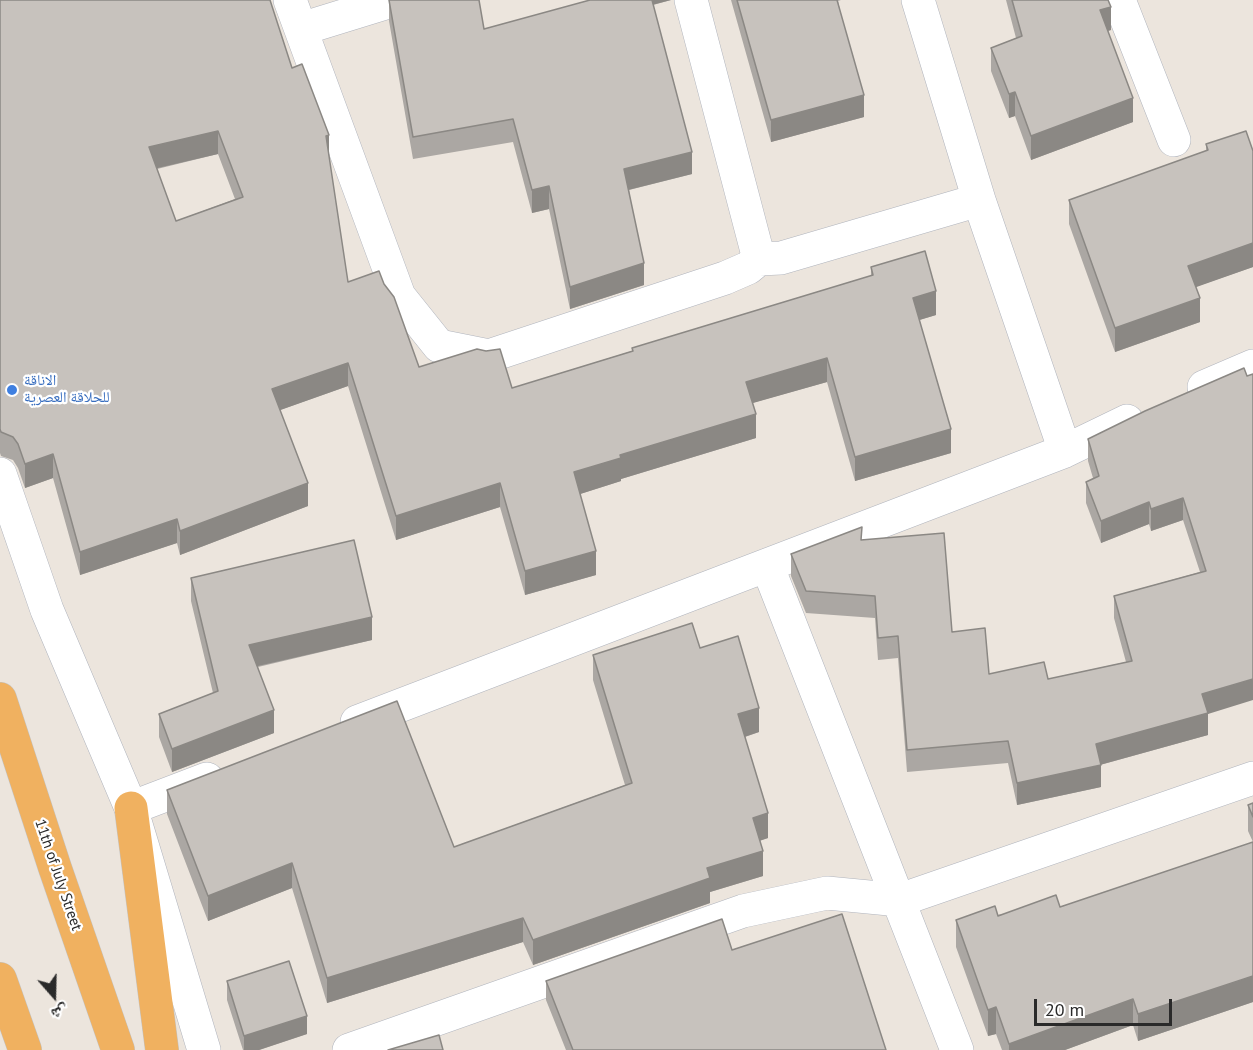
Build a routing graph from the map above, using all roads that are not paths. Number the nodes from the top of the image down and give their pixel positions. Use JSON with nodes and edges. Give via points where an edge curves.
{"nodes":[{"id":1,"x":395,"y":0,"type":"edge"},
{"id":2,"x":691,"y":0,"type":"edge"},
{"id":3,"x":918,"y":0,"type":"edge"},
{"id":4,"x":1119,"y":0,"type":"edge"},
{"id":5,"x":295,"y":15,"type":"edge"},
{"id":6,"x":1174,"y":140,"type":"dead end"},
{"id":7,"x":979,"y":200,"type":"junction"},
{"id":8,"x":759,"y":259,"type":"junction"},
{"id":9,"x":1253,"y":366,"type":"edge"},
{"id":10,"x":1065,"y":450,"type":"junction"},
{"id":11,"x":0,"y":474,"type":"edge"},
{"id":12,"x":767,"y":565,"type":"junction"},
{"id":13,"x":0,"y":699,"type":"edge"},
{"id":14,"x":332,"y":731,"type":"edge"},
{"id":15,"x":231,"y":770,"type":"edge"},
{"id":16,"x":1253,"y":778,"type":"edge"},
{"id":17,"x":131,"y":808,"type":"junction"},
{"id":18,"x":900,"y":900,"type":"junction"},
{"id":19,"x":0,"y":979,"type":"edge"},
{"id":20,"x":24,"y":1050,"type":"edge"},
{"id":21,"x":118,"y":1050,"type":"edge"},
{"id":22,"x":162,"y":1050,"type":"edge"},
{"id":23,"x":204,"y":1050,"type":"edge"},
{"id":24,"x":349,"y":1050,"type":"edge"},
{"id":25,"x":957,"y":1050,"type":"edge"}],
"edges":[{"from":1,"to":5,"type":"street"},
{"from":2,"to":8,"type":"street"},
{"from":3,"to":7,"type":"street"},
{"from":4,"to":6,"type":"street"},
{"from":5,"to":8,"type":"street","via":[[399,296],[439,346],[489,356],[725,278]]},
{"from":7,"to":8,"type":"street","via":[[780,258]]},
{"from":7,"to":10,"type":"street"},
{"from":9,"to":10,"type":"street"},
{"from":10,"to":12,"type":"street"},
{"from":11,"to":17,"type":"street","via":[[47,610]]},
{"from":12,"to":14,"type":"street"},
{"from":12,"to":18,"type":"street"},
{"from":13,"to":21,"type":"highway","name":"11th of July Street"},
{"from":15,"to":17,"type":"street"},
{"from":16,"to":18,"type":"street"},
{"from":17,"to":22,"type":"highway"},
{"from":17,"to":23,"type":"street"},
{"from":18,"to":24,"type":"street","via":[[827,893],[743,912]]},
{"from":18,"to":25,"type":"street"},
{"from":19,"to":20,"type":"highway"}]}
